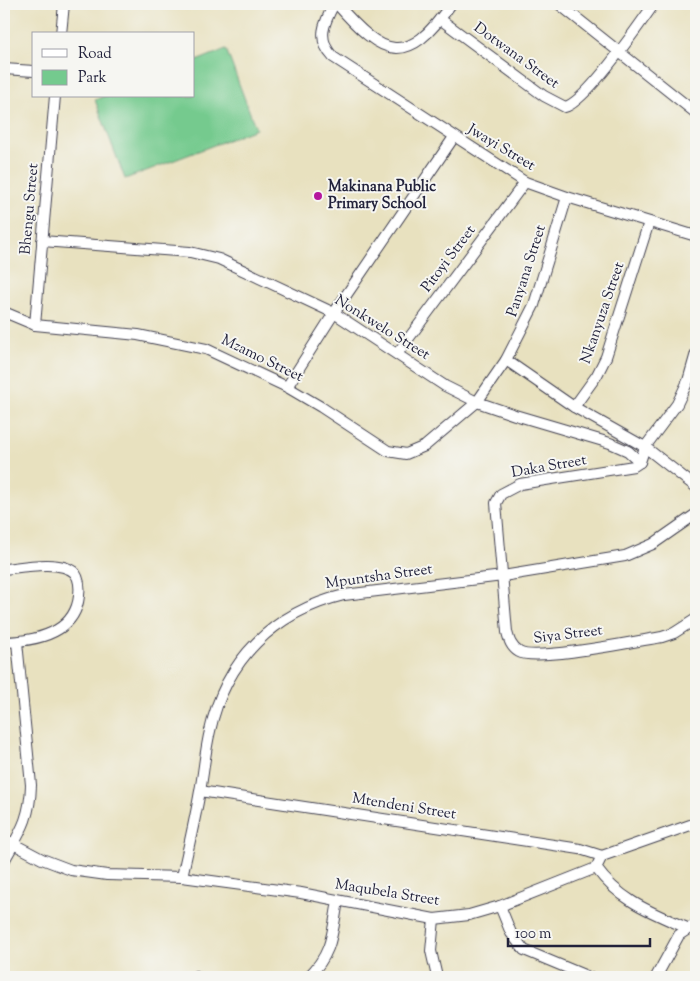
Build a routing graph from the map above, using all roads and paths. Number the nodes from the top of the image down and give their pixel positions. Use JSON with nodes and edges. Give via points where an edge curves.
{"nodes":[{"id":1,"x":64,"y":4,"type":"edge"},
{"id":2,"x":335,"y":4,"type":"edge"},
{"id":3,"x":451,"y":4,"type":"edge"},
{"id":4,"x":559,"y":4,"type":"edge"},
{"id":5,"x":654,"y":4,"type":"edge"},
{"id":6,"x":440,"y":19,"type":"junction"},
{"id":7,"x":61,"y":32,"type":"edge"},
{"id":8,"x":619,"y":52,"type":"junction"},
{"id":9,"x":4,"y":69,"type":"edge"},
{"id":10,"x":32,"y":71,"type":"edge"},
{"id":11,"x":55,"y":98,"type":"edge"},
{"id":12,"x":696,"y":113,"type":"edge"},
{"id":13,"x":454,"y":138,"type":"junction"},
{"id":14,"x":525,"y":182,"type":"junction"},
{"id":15,"x":566,"y":197,"type":"junction"},
{"id":16,"x":649,"y":222,"type":"junction"},
{"id":17,"x":696,"y":236,"type":"edge"},
{"id":18,"x":42,"y":241,"type":"junction"},
{"id":19,"x":4,"y":312,"type":"edge"},
{"id":20,"x":334,"y":313,"type":"junction"},
{"id":21,"x":35,"y":325,"type":"junction"},
{"id":22,"x":696,"y":353,"type":"edge"},
{"id":23,"x":397,"y":354,"type":"junction"},
{"id":24,"x":506,"y":360,"type":"junction"},
{"id":25,"x":287,"y":387,"type":"junction"},
{"id":26,"x":477,"y":402,"type":"junction"},
{"id":27,"x":574,"y":407,"type":"junction"},
{"id":28,"x":645,"y":447,"type":"junction"},
{"id":29,"x":640,"y":462,"type":"junction"},
{"id":30,"x":696,"y":487,"type":"edge"},
{"id":31,"x":696,"y":514,"type":"edge"},
{"id":32,"x":4,"y":569,"type":"edge"},
{"id":33,"x":503,"y":576,"type":"junction"},
{"id":34,"x":696,"y":619,"type":"edge"},
{"id":35,"x":4,"y":642,"type":"edge"},
{"id":36,"x":17,"y":642,"type":"junction"},
{"id":37,"x":200,"y":791,"type":"junction"},
{"id":38,"x":696,"y":823,"type":"edge"},
{"id":39,"x":8,"y":842,"type":"edge"},
{"id":40,"x":602,"y":856,"type":"junction"},
{"id":41,"x":4,"y":861,"type":"edge"},
{"id":42,"x":596,"y":868,"type":"junction"},
{"id":43,"x":182,"y":877,"type":"junction"},
{"id":44,"x":338,"y":901,"type":"junction"},
{"id":45,"x":500,"y":906,"type":"junction"},
{"id":46,"x":434,"y":919,"type":"junction"},
{"id":47,"x":692,"y":926,"type":"edge"},
{"id":48,"x":308,"y":977,"type":"edge"},
{"id":49,"x":437,"y":977,"type":"edge"},
{"id":50,"x":589,"y":977,"type":"edge"},
{"id":51,"x":656,"y":977,"type":"edge"}],
"edges":[{"from":1,"to":7,"type":"street"},
{"from":2,"to":6,"type":"street","via":[[358,28],[385,47],[400,49],[411,46]]},
{"from":2,"to":13,"type":"street","name":"Jwayi Street","via":[[323,24],[322,35],[333,57]]},
{"from":3,"to":6,"type":"street"},
{"from":4,"to":8,"type":"street"},
{"from":5,"to":8,"type":"street"},
{"from":6,"to":8,"type":"street","name":"Dotwana Street","via":[[544,96],[565,107],[577,101]]},
{"from":8,"to":12,"type":"street"},
{"from":9,"to":10,"type":"street"},
{"from":11,"to":18,"type":"street","name":"Bhengu Street"},
{"from":13,"to":14,"type":"street","name":"Jwayi Street"},
{"from":13,"to":20,"type":"street"},
{"from":14,"to":15,"type":"street","name":"Jwayi Street"},
{"from":14,"to":23,"type":"street","name":"Pitoyi Street"},
{"from":15,"to":16,"type":"street","name":"Jwayi Street"},
{"from":15,"to":24,"type":"street","name":"Panyana Street","via":[[534,305]]},
{"from":16,"to":17,"type":"street","name":"Jwayi Street"},
{"from":16,"to":27,"type":"street","name":"Nkanyuza Street","via":[[606,357]]},
{"from":18,"to":20,"type":"street","name":"Nonkwelo Street","via":[[203,254]]},
{"from":18,"to":21,"type":"street","name":"Bhengu Street"},
{"from":19,"to":21,"type":"street","name":"Mzamo Street"},
{"from":20,"to":23,"type":"street","name":"Nonkwelo Street"},
{"from":20,"to":25,"type":"street"},
{"from":21,"to":25,"type":"street","name":"Mzamo Street","via":[[138,335],[206,349]]},
{"from":22,"to":28,"type":"street","via":[[688,381],[676,404]]},
{"from":23,"to":26,"type":"street","name":"Nonkwelo Street","via":[[445,386]]},
{"from":24,"to":26,"type":"street","name":"Panyana Street"},
{"from":24,"to":27,"type":"street"},
{"from":25,"to":26,"type":"street","name":"Mzamo Street","via":[[388,451],[406,454],[425,446]]},
{"from":26,"to":29,"type":"street","name":"Nonkwelo Street","via":[[610,443],[628,451]]},
{"from":27,"to":28,"type":"street"},
{"from":28,"to":29,"type":"street"},
{"from":28,"to":30,"type":"street"},
{"from":29,"to":33,"type":"street","name":"Daka Street","via":[[627,469],[520,484],[501,494],[496,503]]},
{"from":31,"to":33,"type":"street","name":"Mpuntsha Street","via":[[653,544],[625,556]]},
{"from":32,"to":36,"type":"street","via":[[47,565],[71,569],[78,576],[80,587],[78,601],[64,625],[52,635]]},
{"from":33,"to":34,"type":"street","name":"Siya Street","via":[[507,632],[510,644],[520,653],[534,656],[662,637]]},
{"from":33,"to":37,"type":"street","name":"Mpuntsha Street","via":[[344,595],[298,610],[268,632],[234,671],[221,696],[210,730]]},
{"from":35,"to":36,"type":"street"},
{"from":36,"to":39,"type":"street","via":[[31,794],[28,816]]},
{"from":37,"to":40,"type":"street","name":"Mtendeni Street","via":[[580,849]]},
{"from":37,"to":43,"type":"street","name":"Mpuntsha Street"},
{"from":38,"to":40,"type":"street"},
{"from":39,"to":41,"type":"street"},
{"from":39,"to":43,"type":"street","name":"Maqubela Street","via":[[71,870],[106,875]]},
{"from":40,"to":42,"type":"street"},
{"from":42,"to":45,"type":"street","name":"Maqubela Street"},
{"from":42,"to":47,"type":"street","via":[[608,884],[630,901]]},
{"from":43,"to":44,"type":"street","name":"Maqubela Street"},
{"from":44,"to":46,"type":"street","name":"Maqubela Street"},
{"from":44,"to":48,"type":"street","via":[[330,948]]},
{"from":45,"to":46,"type":"street","name":"Maqubela Street","via":[[469,915]]},
{"from":45,"to":50,"type":"street","via":[[511,932],[524,950]]},
{"from":46,"to":49,"type":"street","via":[[431,951]]},
{"from":47,"to":51,"type":"street","via":[[675,941]]}]}
